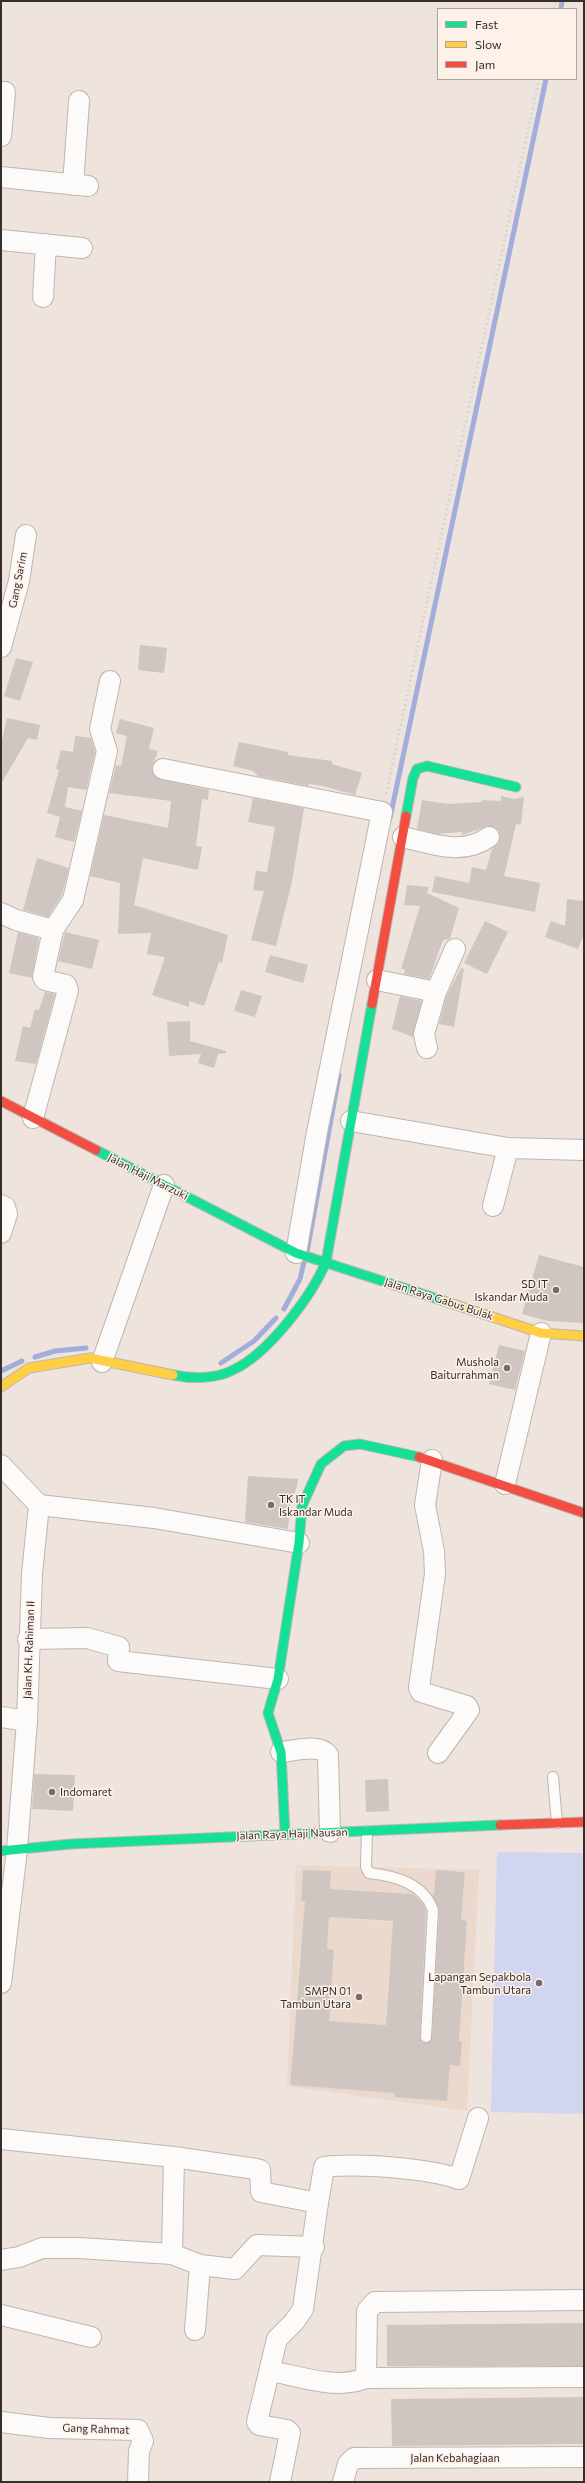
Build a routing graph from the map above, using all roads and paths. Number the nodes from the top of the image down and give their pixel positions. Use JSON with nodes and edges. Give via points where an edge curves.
{"nodes":[{"id":1,"x":539,"y":80,"type":"edge"},
{"id":2,"x":5,"y":92,"type":"dead end"},
{"id":3,"x":79,"y":101,"type":"dead end"},
{"id":4,"x":1,"y":136,"type":"edge"},
{"id":5,"x":1,"y":177,"type":"edge"},
{"id":6,"x":1,"y":240,"type":"edge"},
{"id":7,"x":46,"y":244,"type":"junction"},
{"id":8,"x":82,"y":248,"type":"dead end"},
{"id":9,"x":43,"y":297,"type":"dead end"},
{"id":10,"x":26,"y":535,"type":"dead end"},
{"id":11,"x":1,"y":646,"type":"edge"},
{"id":12,"x":110,"y":681,"type":"dead end"},
{"id":13,"x":162,"y":769,"type":"dead end"},
{"id":14,"x":516,"y":787,"type":"dead end"},
{"id":15,"x":382,"y":812,"type":"junction"},
{"id":16,"x":403,"y":836,"type":"junction"},
{"id":17,"x":489,"y":836,"type":"dead end"},
{"id":18,"x":1,"y":913,"type":"edge"},
{"id":19,"x":54,"y":930,"type":"junction"},
{"id":20,"x":455,"y":949,"type":"dead end"},
{"id":21,"x":377,"y":980,"type":"junction"},
{"id":22,"x":436,"y":992,"type":"junction"},
{"id":23,"x":427,"y":1048,"type":"dead end"},
{"id":24,"x":1,"y":1101,"type":"edge"},
{"id":25,"x":33,"y":1118,"type":"junction"},
{"id":26,"x":351,"y":1121,"type":"junction"},
{"id":27,"x":508,"y":1148,"type":"junction"},
{"id":28,"x":584,"y":1150,"type":"edge"},
{"id":29,"x":164,"y":1185,"type":"junction"},
{"id":30,"x":1,"y":1205,"type":"edge"},
{"id":31,"x":493,"y":1206,"type":"dead end"},
{"id":32,"x":1,"y":1233,"type":"edge"},
{"id":33,"x":296,"y":1252,"type":"junction"},
{"id":34,"x":326,"y":1262,"type":"junction"},
{"id":35,"x":541,"y":1334,"type":"junction"},
{"id":36,"x":584,"y":1336,"type":"edge"},
{"id":37,"x":102,"y":1362,"type":"junction"},
{"id":38,"x":1,"y":1387,"type":"edge"},
{"id":39,"x":432,"y":1460,"type":"junction"},
{"id":40,"x":1,"y":1465,"type":"edge"},
{"id":41,"x":505,"y":1484,"type":"junction"},
{"id":42,"x":39,"y":1504,"type":"junction"},
{"id":43,"x":584,"y":1513,"type":"edge"},
{"id":44,"x":299,"y":1543,"type":"junction"},
{"id":45,"x":28,"y":1639,"type":"junction"},
{"id":46,"x":278,"y":1679,"type":"junction"},
{"id":47,"x":1,"y":1717,"type":"edge"},
{"id":48,"x":27,"y":1721,"type":"junction"},
{"id":49,"x":281,"y":1752,"type":"junction"},
{"id":50,"x":438,"y":1753,"type":"dead end"},
{"id":51,"x":553,"y":1777,"type":"dead end"},
{"id":52,"x":584,"y":1822,"type":"edge"},
{"id":53,"x":557,"y":1823,"type":"junction"},
{"id":54,"x":367,"y":1831,"type":"junction"},
{"id":55,"x":330,"y":1832,"type":"junction"},
{"id":56,"x":285,"y":1833,"type":"junction"},
{"id":57,"x":9,"y":1851,"type":"edge"},
{"id":58,"x":1,"y":1983,"type":"edge"},
{"id":59,"x":426,"y":2037,"type":"dead end"},
{"id":60,"x":478,"y":2118,"type":"dead end"},
{"id":61,"x":1,"y":2140,"type":"edge"},
{"id":62,"x":174,"y":2157,"type":"junction"},
{"id":63,"x":318,"y":2203,"type":"junction"},
{"id":64,"x":314,"y":2247,"type":"junction"},
{"id":65,"x":172,"y":2254,"type":"junction"},
{"id":66,"x":1,"y":2260,"type":"edge"},
{"id":67,"x":200,"y":2265,"type":"junction"},
{"id":68,"x":584,"y":2300,"type":"edge"},
{"id":69,"x":1,"y":2315,"type":"edge"},
{"id":70,"x":195,"y":2330,"type":"dead end"},
{"id":71,"x":90,"y":2337,"type":"dead end"},
{"id":72,"x":271,"y":2371,"type":"junction"},
{"id":73,"x":584,"y":2377,"type":"edge"},
{"id":74,"x":366,"y":2378,"type":"junction"},
{"id":75,"x":1,"y":2422,"type":"edge"},
{"id":76,"x":584,"y":2457,"type":"edge"},
{"id":77,"x":138,"y":2482,"type":"edge"},
{"id":78,"x":280,"y":2482,"type":"edge"},
{"id":79,"x":343,"y":2482,"type":"edge"}],
"edges":[{"from":1,"to":15,"type":"path"},
{"from":2,"to":4,"type":"street"},
{"from":3,"to":5,"type":"street","via":[[80,186]]},
{"from":6,"to":7,"type":"street"},
{"from":7,"to":8,"type":"street"},
{"from":7,"to":9,"type":"street"},
{"from":10,"to":11,"type":"street","name":"Gang Sarim","via":[[19,581]]},
{"from":12,"to":19,"type":"street","via":[[100,728],[107,751],[73,900]]},
{"from":13,"to":15,"type":"street"},
{"from":14,"to":16,"type":"street","via":[[428,766],[419,768],[413,778]]},
{"from":15,"to":33,"type":"street"},
{"from":16,"to":17,"type":"street","via":[[454,847],[476,845]]},
{"from":16,"to":21,"type":"street"},
{"from":18,"to":19,"type":"street","via":[[16,920]]},
{"from":19,"to":25,"type":"street","via":[[43,977],[45,980],[66,985],[68,990]]},
{"from":20,"to":22,"type":"street"},
{"from":21,"to":22,"type":"street"},
{"from":21,"to":26,"type":"street"},
{"from":22,"to":23,"type":"street","via":[[424,1034]]},
{"from":24,"to":25,"type":"street","name":"Jalan Haji Marzuki"},
{"from":25,"to":29,"type":"street","name":"Jalan Haji Marzuki"},
{"from":26,"to":27,"type":"street"},
{"from":26,"to":34,"type":"street"},
{"from":27,"to":28,"type":"street"},
{"from":27,"to":31,"type":"street"},
{"from":29,"to":33,"type":"street","name":"Jalan Haji Marzuki"},
{"from":29,"to":37,"type":"street"},
{"from":30,"to":32,"type":"street","via":[[5,1207],[7,1214]]},
{"from":33,"to":34,"type":"street","name":"Jalan Raya Gabus Bulak"},
{"from":34,"to":35,"type":"street","name":"Jalan Raya Gabus Bulak"},
{"from":34,"to":37,"type":"street","via":[[317,1283],[270,1343],[234,1370],[216,1376],[183,1377],[163,1371]]},
{"from":35,"to":36,"type":"street","name":"Jalan Raya Gabus Bulak"},
{"from":35,"to":41,"type":"street"},
{"from":37,"to":38,"type":"street","via":[[90,1358],[29,1368]]},
{"from":39,"to":41,"type":"street"},
{"from":39,"to":44,"type":"street","via":[[360,1444],[344,1446],[330,1454],[313,1476],[302,1506]]},
{"from":39,"to":50,"type":"street","via":[[425,1505],[434,1551],[435,1574],[419,1688],[429,1696],[467,1706],[469,1710]]},
{"from":40,"to":42,"type":"street"},
{"from":41,"to":43,"type":"street"},
{"from":42,"to":44,"type":"street","via":[[154,1518]]},
{"from":42,"to":45,"type":"street","name":"Jalan KH. Rahiman II"},
{"from":44,"to":46,"type":"street"},
{"from":45,"to":46,"type":"street","via":[[87,1638],[119,1647],[118,1661]]},
{"from":45,"to":48,"type":"street","name":"Jalan KH. Rahiman II"},
{"from":46,"to":49,"type":"street","via":[[268,1713]]},
{"from":47,"to":48,"type":"street"},
{"from":48,"to":57,"type":"street","name":"Jalan KH. Rahiman II"},
{"from":49,"to":55,"type":"street","via":[[319,1749],[328,1755]]},
{"from":49,"to":56,"type":"street"},
{"from":51,"to":53,"type":"lane"},
{"from":52,"to":53,"type":"street","name":"Jalan Raya Haji Nausan"},
{"from":53,"to":54,"type":"street","name":"Jalan Raya Haji Nausan"},
{"from":54,"to":55,"type":"street","name":"Jalan Raya Haji Nausan"},
{"from":54,"to":59,"type":"lane","via":[[366,1867],[369,1873],[385,1875],[412,1885],[425,1893],[433,1910]]},
{"from":55,"to":56,"type":"street","name":"Jalan Raya Haji Nausan"},
{"from":56,"to":57,"type":"street","name":"Jalan Raya Haji Nausan","via":[[71,1844]]},
{"from":57,"to":58,"type":"street","name":"Jalan KH. Rahiman II"},
{"from":60,"to":63,"type":"street","via":[[459,2179],[440,2172],[350,2166],[324,2167]]},
{"from":61,"to":62,"type":"street"},
{"from":62,"to":63,"type":"street","via":[[260,2170],[261,2192]]},
{"from":62,"to":65,"type":"street"},
{"from":63,"to":64,"type":"street"},
{"from":64,"to":67,"type":"street","via":[[257,2245],[235,2269]]},
{"from":64,"to":72,"type":"street","via":[[303,2309],[277,2339]]},
{"from":65,"to":66,"type":"street","via":[[42,2248],[19,2257]]},
{"from":65,"to":67,"type":"street"},
{"from":67,"to":70,"type":"street"},
{"from":68,"to":74,"type":"street","via":[[375,2302],[367,2310]]},
{"from":69,"to":71,"type":"street"},
{"from":72,"to":74,"type":"street","via":[[338,2384]]},
{"from":72,"to":78,"type":"street","via":[[257,2422],[259,2425],[287,2430],[290,2433]]},
{"from":73,"to":74,"type":"street"},
{"from":75,"to":77,"type":"street","name":"Gang Rahmat","via":[[49,2428],[138,2430],[144,2441],[139,2451]]},
{"from":76,"to":79,"type":"street","name":"Jalan Kebahagiaan","via":[[354,2458],[348,2464]]}]}
